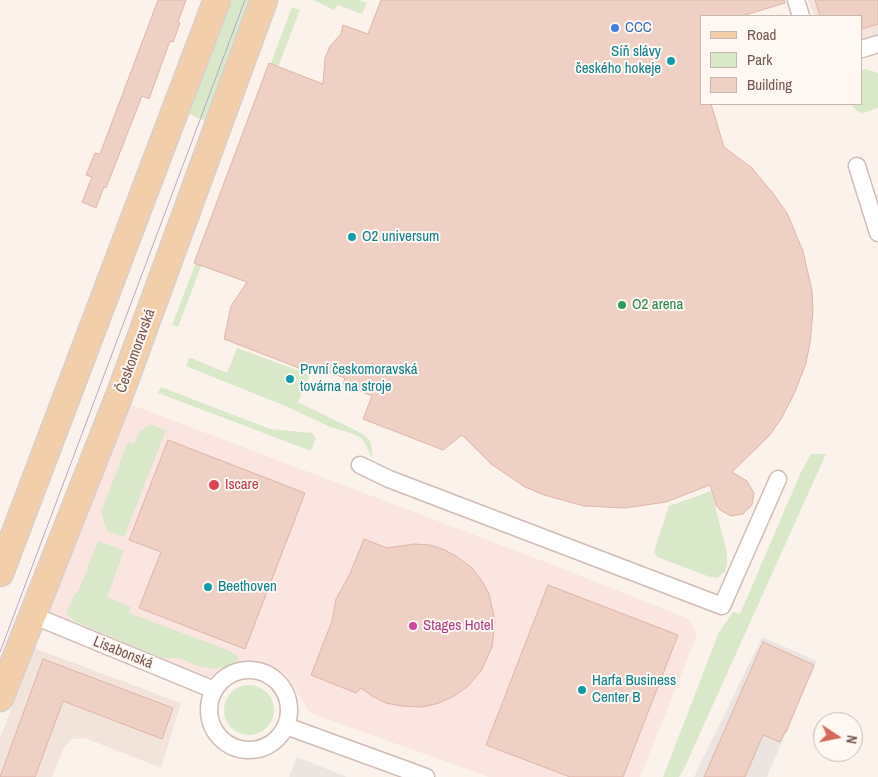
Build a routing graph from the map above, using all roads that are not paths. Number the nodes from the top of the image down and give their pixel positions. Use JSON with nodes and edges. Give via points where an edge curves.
{"nodes":[{"id":1,"x":217,"y":0,"type":"edge"},
{"id":2,"x":264,"y":0,"type":"edge"},
{"id":3,"x":796,"y":0,"type":"edge"},
{"id":4,"x":801,"y":15,"type":"edge"},
{"id":5,"x":878,"y":44,"type":"edge"},
{"id":6,"x":863,"y":49,"type":"edge"},
{"id":7,"x":857,"y":166,"type":"dead end"},
{"id":8,"x":878,"y":233,"type":"edge"},
{"id":9,"x":360,"y":465,"type":"dead end"},
{"id":10,"x":778,"y":479,"type":"dead end"},
{"id":11,"x":0,"y":573,"type":"edge"},
{"id":12,"x":32,"y":615,"type":"junction"},
{"id":13,"x":214,"y":690,"type":"junction"},
{"id":14,"x":0,"y":698,"type":"edge"},
{"id":15,"x":286,"y":726,"type":"junction"},
{"id":16,"x":426,"y":777,"type":"edge"}],
"edges":[{"from":1,"to":11,"type":"main road"},
{"from":2,"to":12,"type":"main road","name":"Českomoravská","via":[[122,391]]},
{"from":3,"to":4,"type":"street"},
{"from":5,"to":6,"type":"street"},
{"from":7,"to":8,"type":"street"},
{"from":9,"to":10,"type":"street","via":[[389,479],[722,606]]},
{"from":12,"to":13,"type":"street","name":"Lisabonská"},
{"from":12,"to":14,"type":"main road","name":"Českomoravská"},
{"from":13,"to":15,"type":"street","via":[[231,674],[242,670],[265,673],[284,689],[289,714]]},
{"from":13,"to":15,"type":"street","via":[[209,714],[218,736],[227,744],[238,749],[261,749],[280,736]]},
{"from":15,"to":16,"type":"street"}]}
